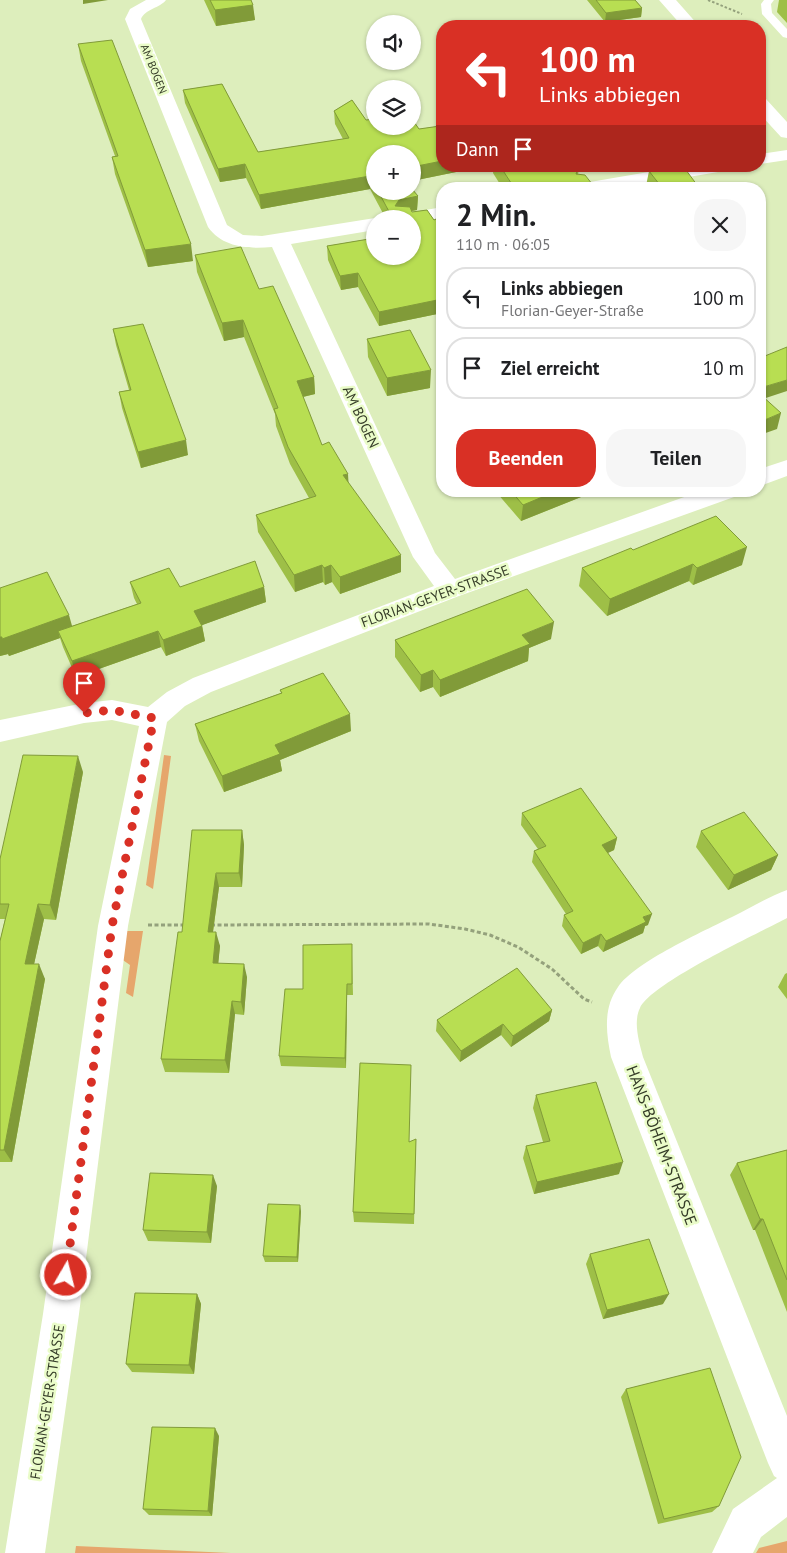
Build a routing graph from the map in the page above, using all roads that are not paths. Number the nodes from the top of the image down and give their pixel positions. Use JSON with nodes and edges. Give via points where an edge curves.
{"nodes":[{"id":1,"x":158,"y":0,"type":"edge"},
{"id":2,"x":667,"y":0,"type":"edge"},
{"id":3,"x":770,"y":0,"type":"edge"},
{"id":4,"x":685,"y":20,"type":"edge"},
{"id":5,"x":787,"y":35,"type":"edge"},
{"id":6,"x":766,"y":110,"type":"edge"},
{"id":7,"x":787,"y":133,"type":"edge"},
{"id":8,"x":787,"y":155,"type":"edge"},
{"id":9,"x":766,"y":158,"type":"edge"},
{"id":10,"x":683,"y":172,"type":"edge"},
{"id":11,"x":625,"y":182,"type":"edge"},
{"id":12,"x":436,"y":214,"type":"edge"},
{"id":13,"x":421,"y":216,"type":"edge"},
{"id":14,"x":366,"y":226,"type":"edge"},
{"id":15,"x":279,"y":240,"type":"junction"},
{"id":16,"x":787,"y":468,"type":"edge"},
{"id":17,"x":766,"y":476,"type":"edge"},
{"id":18,"x":709,"y":497,"type":"edge"},
{"id":19,"x":450,"y":590,"type":"junction"},
{"id":20,"x":154,"y":718,"type":"junction"},
{"id":21,"x":0,"y":731,"type":"edge"},
{"id":22,"x":787,"y":903,"type":"edge"},
{"id":23,"x":787,"y":1463,"type":"edge"},
{"id":24,"x":787,"y":1493,"type":"edge"},
{"id":25,"x":25,"y":1553,"type":"edge"},
{"id":26,"x":732,"y":1553,"type":"edge"}],
"edges":[{"from":1,"to":15,"type":"street","name":"AM BOGEN","via":[[136,12],[133,20],[218,227],[230,238],[241,242]]},
{"from":2,"to":4,"type":"street"},
{"from":3,"to":5,"type":"lane","via":[[766,4],[767,14]]},
{"from":6,"to":7,"type":"street"},
{"from":8,"to":9,"type":"street"},
{"from":10,"to":11,"type":"street"},
{"from":12,"to":13,"type":"street"},
{"from":14,"to":15,"type":"street","name":"AM BOGEN"},
{"from":15,"to":19,"type":"street","name":"AM BOGEN","via":[[425,556]]},
{"from":16,"to":17,"type":"street"},
{"from":18,"to":19,"type":"street","name":"FLORIAN-GEYER-STRASSE"},
{"from":19,"to":20,"type":"street","name":"FLORIAN-GEYER-STRASSE","via":[[202,685],[175,698]]},
{"from":20,"to":21,"type":"street","via":[[112,710]]},
{"from":20,"to":25,"type":"street","name":"FLORIAN-GEYER-STRASSE","via":[[112,926]]},
{"from":22,"to":23,"type":"street","name":"HANS-BÖHEIM-STRASSE","via":[[651,975],[629,996],[621,1032],[627,1057]]},
{"from":24,"to":26,"type":"street","via":[[747,1523]]}]}
